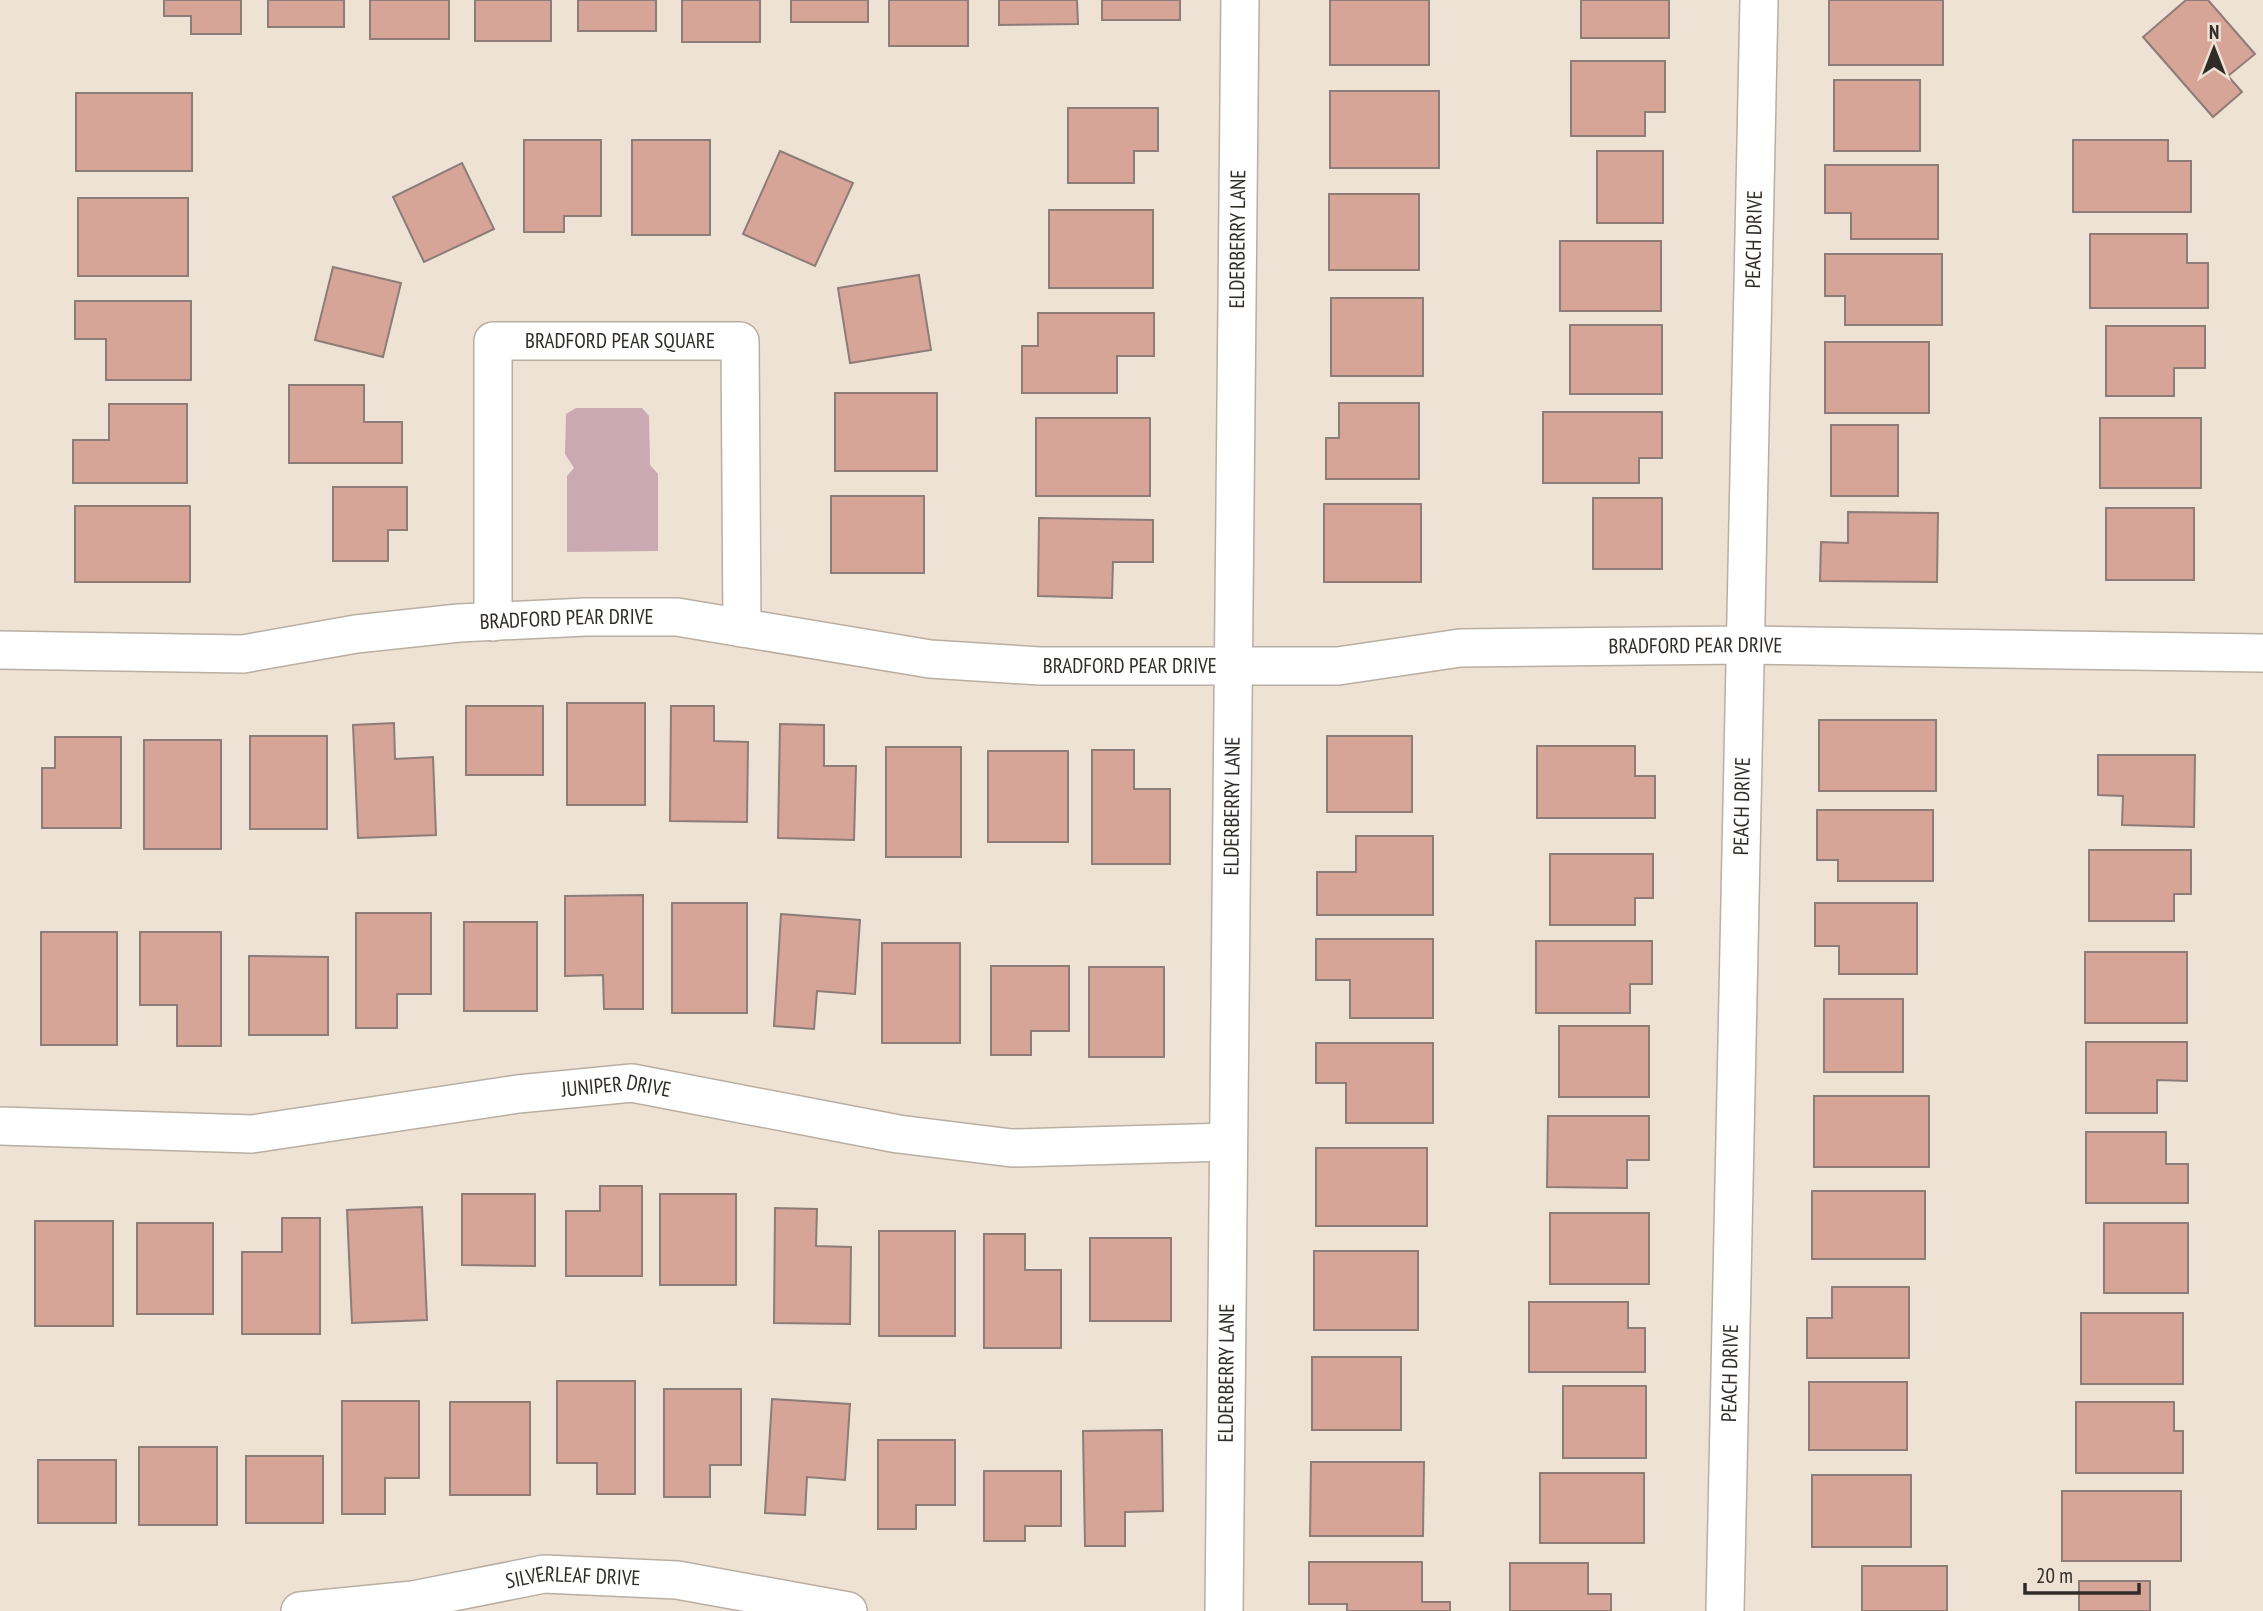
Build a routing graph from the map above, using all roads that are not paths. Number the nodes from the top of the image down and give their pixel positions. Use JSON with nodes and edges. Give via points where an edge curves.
{"nodes":[{"id":1,"x":1240,"y":0,"type":"edge"},
{"id":2,"x":1759,"y":0,"type":"edge"},
{"id":3,"x":493,"y":622,"type":"junction"},
{"id":4,"x":742,"y":628,"type":"junction"},
{"id":5,"x":1745,"y":645,"type":"junction"},
{"id":6,"x":0,"y":650,"type":"edge"},
{"id":7,"x":2263,"y":653,"type":"edge"},
{"id":8,"x":1233,"y":666,"type":"junction"},
{"id":9,"x":0,"y":1126,"type":"edge"},
{"id":10,"x":1228,"y":1142,"type":"junction"},
{"id":11,"x":300,"y":1611,"type":"edge"},
{"id":12,"x":848,"y":1611,"type":"edge"},
{"id":13,"x":1224,"y":1611,"type":"edge"},
{"id":14,"x":1725,"y":1611,"type":"edge"}],
"edges":[{"from":1,"to":8,"type":"street","name":"ELDERBERRY LANE"},
{"from":2,"to":5,"type":"street","name":"PEACH DRIVE"},
{"from":3,"to":4,"type":"street","name":"BRADFORD PEAR DRIVE","via":[[677,617]]},
{"from":3,"to":4,"type":"street","name":"BRADFORD PEAR SQUARE","via":[[493,341],[740,341]]},
{"from":3,"to":6,"type":"street","name":"BRADFORD PEAR DRIVE","via":[[356,634],[243,654]]},
{"from":4,"to":8,"type":"street","name":"BRADFORD PEAR DRIVE","via":[[929,659],[1040,666]]},
{"from":5,"to":7,"type":"street","name":"BRADFORD PEAR DRIVE"},
{"from":5,"to":8,"type":"street","name":"BRADFORD PEAR DRIVE","via":[[1460,648],[1338,666]]},
{"from":5,"to":14,"type":"street","name":"PEACH DRIVE"},
{"from":8,"to":10,"type":"street","name":"ELDERBERRY LANE"},
{"from":9,"to":10,"type":"street","name":"JUNIPER DRIVE","via":[[252,1134],[518,1094],[632,1083],[898,1134],[1012,1148]]},
{"from":10,"to":13,"type":"street","name":"ELDERBERRY LANE"},
{"from":11,"to":12,"type":"street","name":"SILVERLEAF DRIVE","via":[[414,1600],[544,1574],[677,1580]]}]}
